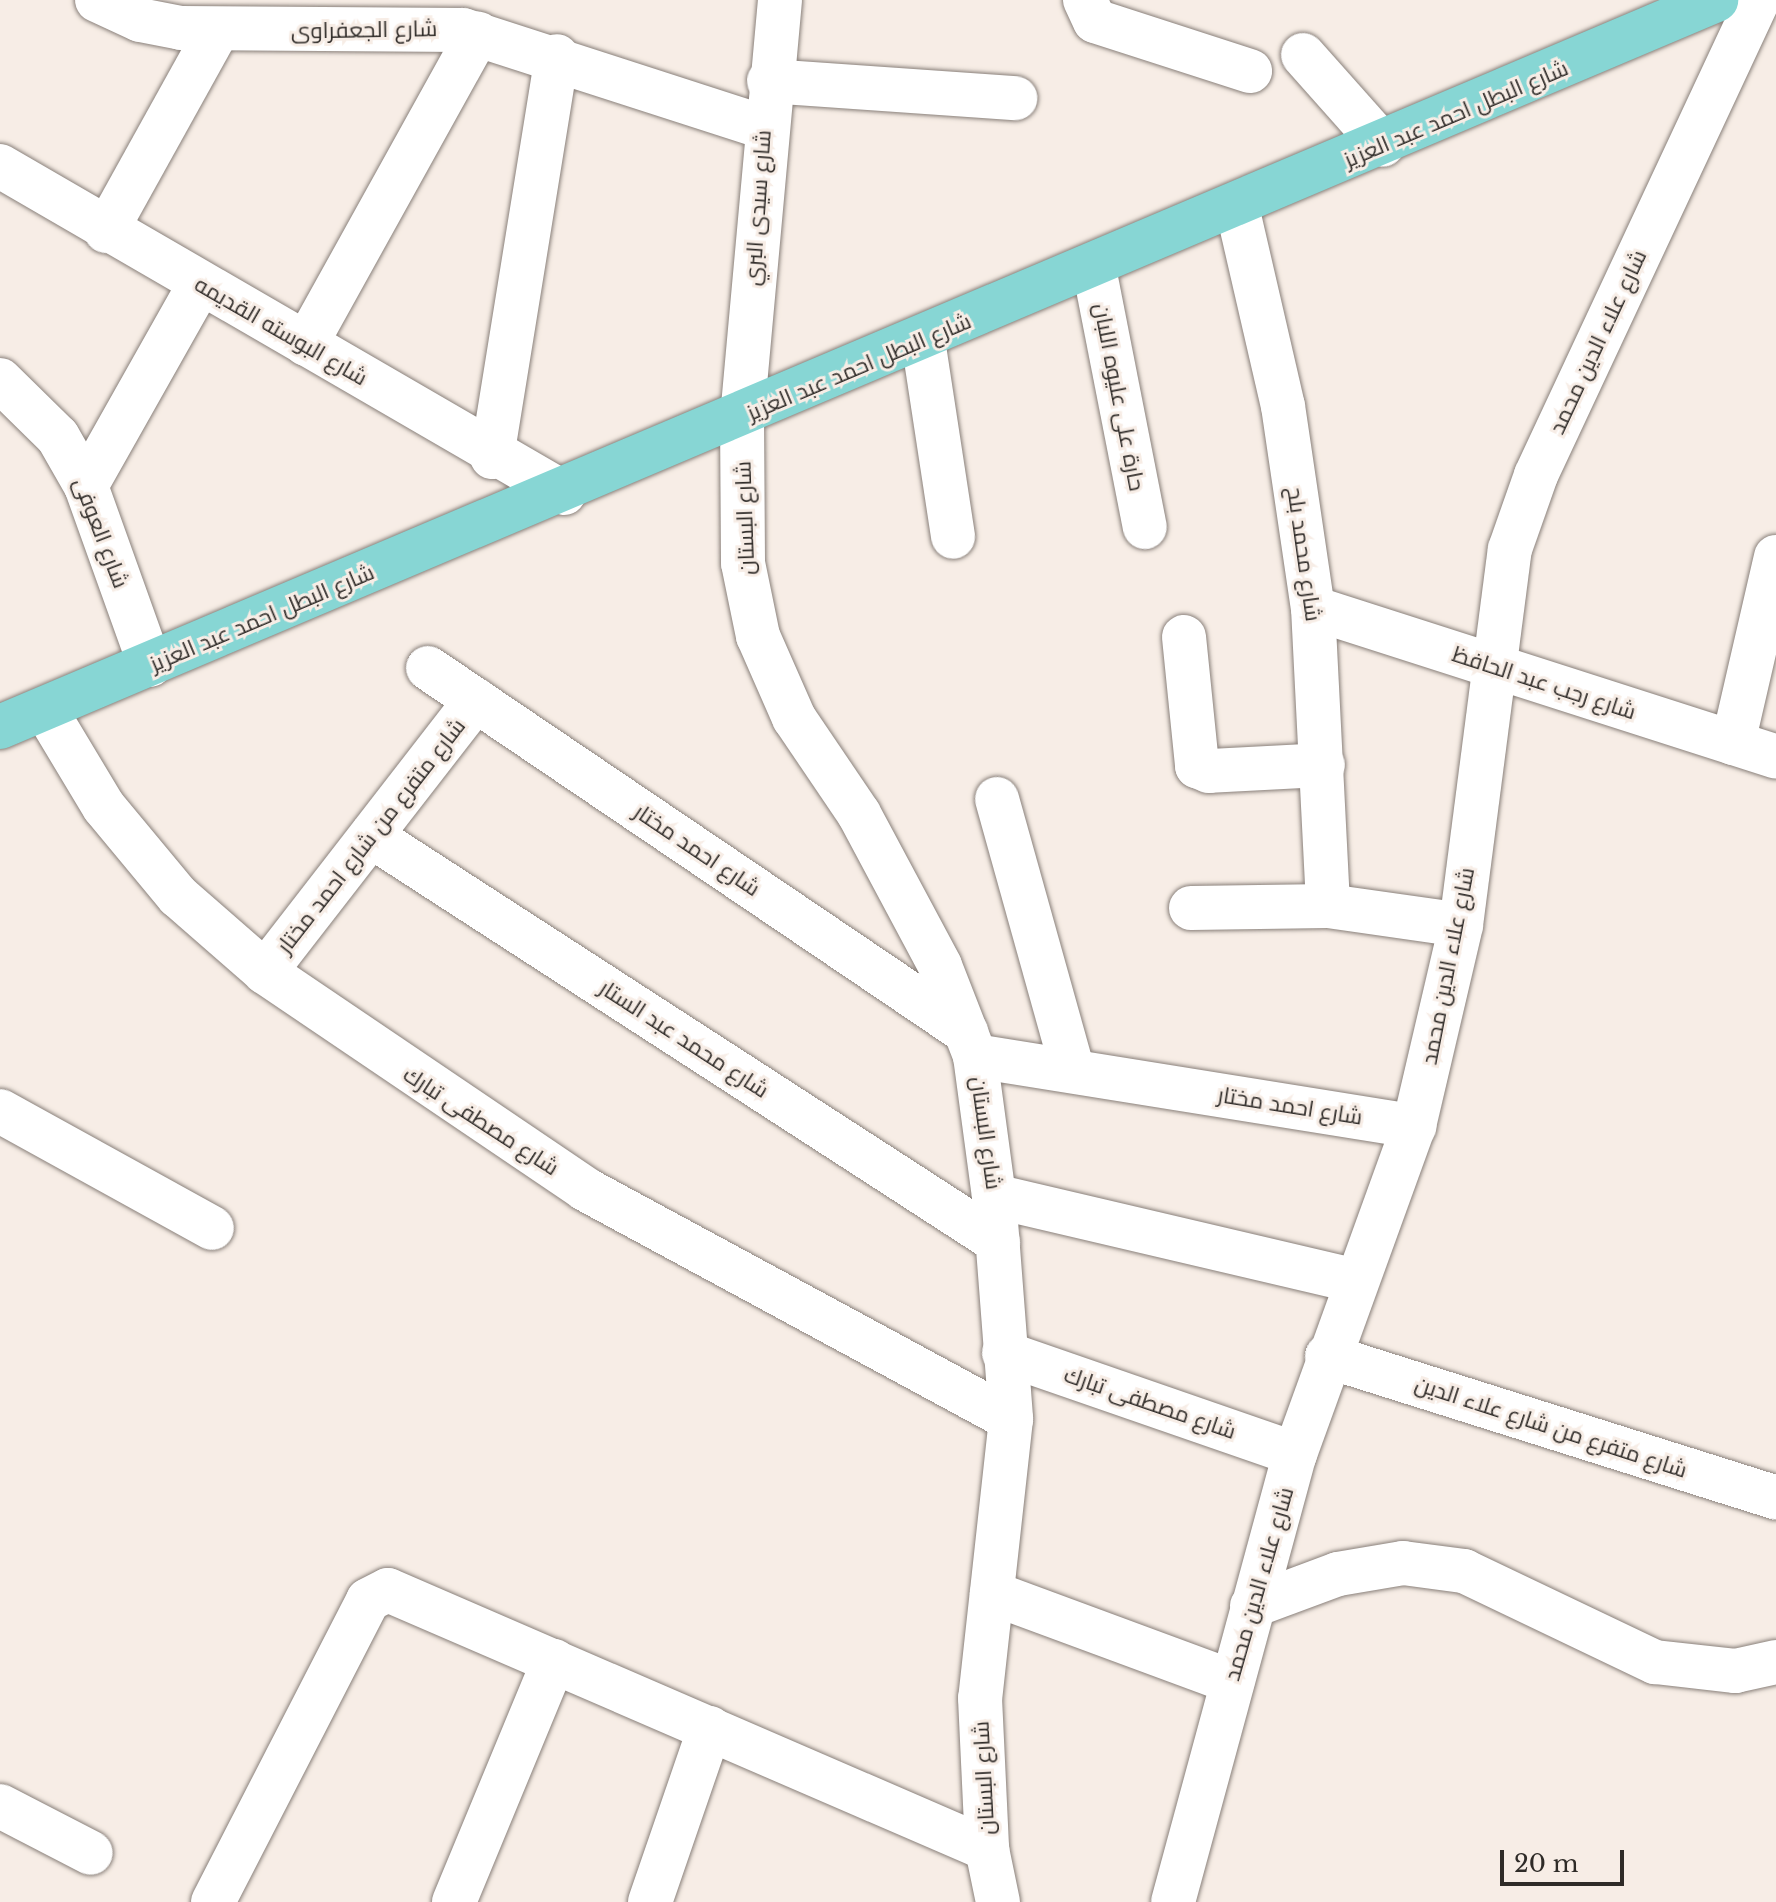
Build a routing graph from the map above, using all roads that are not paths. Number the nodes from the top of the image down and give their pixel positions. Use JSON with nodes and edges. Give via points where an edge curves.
{"nodes":[{"id":1,"x":97,"y":0,"type":"edge"},
{"id":2,"x":780,"y":0,"type":"edge"},
{"id":3,"x":1085,"y":0,"type":"edge"},
{"id":4,"x":1716,"y":0,"type":"edge"},
{"id":5,"x":1758,"y":0,"type":"edge"},
{"id":6,"x":149,"y":10,"type":"edge"},
{"id":7,"x":474,"y":22,"type":"edge"},
{"id":8,"x":217,"y":31,"type":"junction"},
{"id":9,"x":1303,"y":55,"type":"dead end"},
{"id":10,"x":557,"y":56,"type":"junction"},
{"id":11,"x":1250,"y":71,"type":"dead end"},
{"id":12,"x":769,"y":81,"type":"junction"},
{"id":13,"x":1015,"y":98,"type":"dead end"},
{"id":14,"x":764,"y":127,"type":"junction"},
{"id":15,"x":1383,"y":145,"type":"junction"},
{"id":16,"x":3,"y":177,"type":"edge"},
{"id":17,"x":1237,"y":207,"type":"junction"},
{"id":18,"x":106,"y":231,"type":"junction"},
{"id":19,"x":1094,"y":268,"type":"junction"},
{"id":20,"x":200,"y":284,"type":"junction"},
{"id":21,"x":923,"y":340,"type":"junction"},
{"id":22,"x":306,"y":344,"type":"junction"},
{"id":23,"x":0,"y":380,"type":"edge"},
{"id":24,"x":742,"y":417,"type":"junction"},
{"id":25,"x":492,"y":457,"type":"junction"},
{"id":26,"x":86,"y":486,"type":"junction"},
{"id":27,"x":564,"y":493,"type":"junction"},
{"id":28,"x":1145,"y":527,"type":"dead end"},
{"id":29,"x":953,"y":537,"type":"dead end"},
{"id":30,"x":1776,"y":557,"type":"edge"},
{"id":31,"x":1313,"y":608,"type":"junction"},
{"id":32,"x":1184,"y":637,"type":"dead end"},
{"id":33,"x":150,"y":665,"type":"junction"},
{"id":34,"x":1494,"y":667,"type":"junction"},
{"id":35,"x":428,"y":668,"type":"dead end"},
{"id":36,"x":476,"y":700,"type":"junction"},
{"id":37,"x":45,"y":709,"type":"junction"},
{"id":38,"x":0,"y":727,"type":"edge"},
{"id":39,"x":1733,"y":743,"type":"junction"},
{"id":40,"x":1776,"y":757,"type":"edge"},
{"id":41,"x":1323,"y":765,"type":"junction"},
{"id":42,"x":997,"y":799,"type":"dead end"},
{"id":43,"x":371,"y":836,"type":"junction"},
{"id":44,"x":1328,"y":906,"type":"junction"},
{"id":45,"x":1191,"y":908,"type":"dead end"},
{"id":46,"x":1461,"y":925,"type":"junction"},
{"id":47,"x":265,"y":972,"type":"junction"},
{"id":48,"x":971,"y":1044,"type":"junction"},
{"id":49,"x":1073,"y":1071,"type":"junction"},
{"id":50,"x":0,"y":1111,"type":"edge"},
{"id":51,"x":1414,"y":1126,"type":"junction"},
{"id":52,"x":994,"y":1196,"type":"junction"},
{"id":53,"x":212,"y":1228,"type":"dead end"},
{"id":54,"x":998,"y":1242,"type":"junction"},
{"id":55,"x":1356,"y":1281,"type":"junction"},
{"id":56,"x":1004,"y":1353,"type":"junction"},
{"id":57,"x":1327,"y":1356,"type":"junction"},
{"id":58,"x":1011,"y":1419,"type":"junction"},
{"id":59,"x":1295,"y":1454,"type":"junction"},
{"id":60,"x":1776,"y":1498,"type":"edge"},
{"id":61,"x":992,"y":1593,"type":"junction"},
{"id":62,"x":1252,"y":1606,"type":"junction"},
{"id":63,"x":554,"y":1661,"type":"junction"},
{"id":64,"x":1776,"y":1662,"type":"edge"},
{"id":65,"x":1232,"y":1682,"type":"junction"},
{"id":66,"x":710,"y":1728,"type":"junction"},
{"id":67,"x":0,"y":1806,"type":"edge"},
{"id":68,"x":987,"y":1849,"type":"junction"},
{"id":69,"x":91,"y":1853,"type":"dead end"},
{"id":70,"x":213,"y":1902,"type":"edge"},
{"id":71,"x":454,"y":1902,"type":"edge"},
{"id":72,"x":650,"y":1902,"type":"edge"},
{"id":73,"x":998,"y":1902,"type":"edge"},
{"id":74,"x":1173,"y":1902,"type":"edge"}],
"edges":[{"from":1,"to":6,"type":"street","name":"شارع الجعفراوى"},
{"from":2,"to":12,"type":"street","name":"شارع سيدى البري"},
{"from":3,"to":11,"type":"street","via":[[1095,21]]},
{"from":4,"to":15,"type":"main road","name":"شارع البطل احمد عبد العزيز"},
{"from":5,"to":34,"type":"street","name":"شارع علاء الدين محمد","via":[[1536,475],[1510,549]]},
{"from":6,"to":8,"type":"street","name":"شارع الجعفراوى"},
{"from":7,"to":8,"type":"street","name":"شارع الجعفراوى"},
{"from":7,"to":10,"type":"street","name":"شارع الجعفراوى"},
{"from":7,"to":22,"type":"street"},
{"from":8,"to":18,"type":"street"},
{"from":9,"to":15,"type":"street"},
{"from":10,"to":14,"type":"street","name":"شارع الجعفراوى"},
{"from":10,"to":25,"type":"street"},
{"from":12,"to":13,"type":"street"},
{"from":12,"to":14,"type":"street","name":"شارع سيدى البري"},
{"from":14,"to":24,"type":"street","name":"شارع سيدى البري"},
{"from":15,"to":17,"type":"main road","name":"شارع البطل احمد عبد العزيز"},
{"from":16,"to":18,"type":"street","name":"شارع البوسته القديمه"},
{"from":17,"to":19,"type":"main road","name":"شارع البطل احمد عبد العزيز"},
{"from":17,"to":31,"type":"street","name":"شارع محمد بلح","via":[[1283,406]]},
{"from":18,"to":20,"type":"street","name":"شارع البوسته القديمه"},
{"from":19,"to":21,"type":"main road","name":"شارع البطل احمد عبد العزيز"},
{"from":19,"to":28,"type":"street","name":"حارة على عليوه اللبان"},
{"from":20,"to":22,"type":"street","name":"شارع البوسته القديمه"},
{"from":20,"to":26,"type":"street"},
{"from":21,"to":24,"type":"main road","name":"شارع البطل احمد عبد العزيز"},
{"from":21,"to":29,"type":"street"},
{"from":22,"to":25,"type":"street","name":"شارع البوسته القديمه"},
{"from":23,"to":26,"type":"street","name":"شارع العوفى","via":[[58,437]]},
{"from":24,"to":27,"type":"main road","name":"شارع البطل احمد عبد العزيز"},
{"from":24,"to":48,"type":"street","name":"شارع البستان","via":[[743,563],[758,636],[794,718],[859,814],[940,966]]},
{"from":25,"to":27,"type":"street","name":"شارع البوسته القديمه"},
{"from":26,"to":33,"type":"street","name":"شارع العوفى"},
{"from":27,"to":33,"type":"main road","name":"شارع البطل احمد عبد العزيز"},
{"from":30,"to":39,"type":"street"},
{"from":31,"to":34,"type":"street","name":"شارع رجب عبد الحافظ"},
{"from":31,"to":41,"type":"street","name":"شارع محمد بلح"},
{"from":32,"to":41,"type":"street","via":[[1197,766],[1209,771]]},
{"from":33,"to":37,"type":"main road","name":"شارع البطل احمد عبد العزيز"},
{"from":34,"to":39,"type":"street","name":"شارع رجب عبد الحافظ"},
{"from":34,"to":46,"type":"street","name":"شارع علاء الدين محمد"},
{"from":35,"to":36,"type":"street","name":"شارع احمد مختار"},
{"from":36,"to":43,"type":"street","name":"شارع متفرع من شارع احمد مختار"},
{"from":36,"to":48,"type":"street","name":"شارع احمد مختار"},
{"from":37,"to":38,"type":"main road","name":"شارع البطل احمد عبد العزيز"},
{"from":37,"to":47,"type":"street","name":"شارع مصطفى تبارك","via":[[104,807],[169,885]]},
{"from":39,"to":40,"type":"street","name":"شارع رجب عبد الحافظ"},
{"from":41,"to":44,"type":"street","name":"شارع محمد بلح"},
{"from":42,"to":49,"type":"street"},
{"from":43,"to":47,"type":"street","name":"شارع متفرع من شارع احمد مختار"},
{"from":43,"to":54,"type":"street","name":"شارع محمد عبد الستار"},
{"from":44,"to":45,"type":"street"},
{"from":44,"to":46,"type":"street"},
{"from":46,"to":51,"type":"street","name":"شارع علاء الدين محمد"},
{"from":47,"to":58,"type":"street","name":"شارع مصطفى تبارك","via":[[585,1189]]},
{"from":48,"to":49,"type":"street","name":"شارع احمد مختار"},
{"from":48,"to":52,"type":"street","name":"شارع البستان"},
{"from":49,"to":51,"type":"street","name":"شارع احمد مختار"},
{"from":50,"to":53,"type":"street"},
{"from":51,"to":55,"type":"street","name":"شارع علاء الدين محمد"},
{"from":52,"to":54,"type":"street","name":"شارع البستان"},
{"from":52,"to":55,"type":"street"},
{"from":54,"to":56,"type":"street","name":"شارع البستان"},
{"from":55,"to":57,"type":"street","name":"شارع علاء الدين محمد"},
{"from":56,"to":58,"type":"street","name":"شارع البستان"},
{"from":56,"to":59,"type":"street","name":"شارع مصطفى تبارك"},
{"from":57,"to":59,"type":"street","name":"شارع علاء الدين محمد"},
{"from":57,"to":60,"type":"street","name":"شارع متفرع من شارع علاء الدين"},
{"from":58,"to":61,"type":"street","name":"شارع البستان"},
{"from":59,"to":62,"type":"street","name":"شارع علاء الدين محمد"},
{"from":61,"to":65,"type":"street"},
{"from":61,"to":68,"type":"street","name":"شارع البستان","via":[[980,1698]]},
{"from":62,"to":64,"type":"street","via":[[1338,1574],[1403,1563],[1464,1571],[1655,1662],[1735,1671]]},
{"from":62,"to":65,"type":"street","name":"شارع علاء الدين محمد"},
{"from":63,"to":66,"type":"street"},
{"from":63,"to":70,"type":"street","via":[[396,1592],[373,1595]]},
{"from":63,"to":71,"type":"street"},
{"from":65,"to":74,"type":"street","name":"شارع علاء الدين محمد"},
{"from":66,"to":68,"type":"street"},
{"from":66,"to":72,"type":"street"},
{"from":67,"to":69,"type":"street"},
{"from":68,"to":73,"type":"street","name":"شارع البستان"}]}
